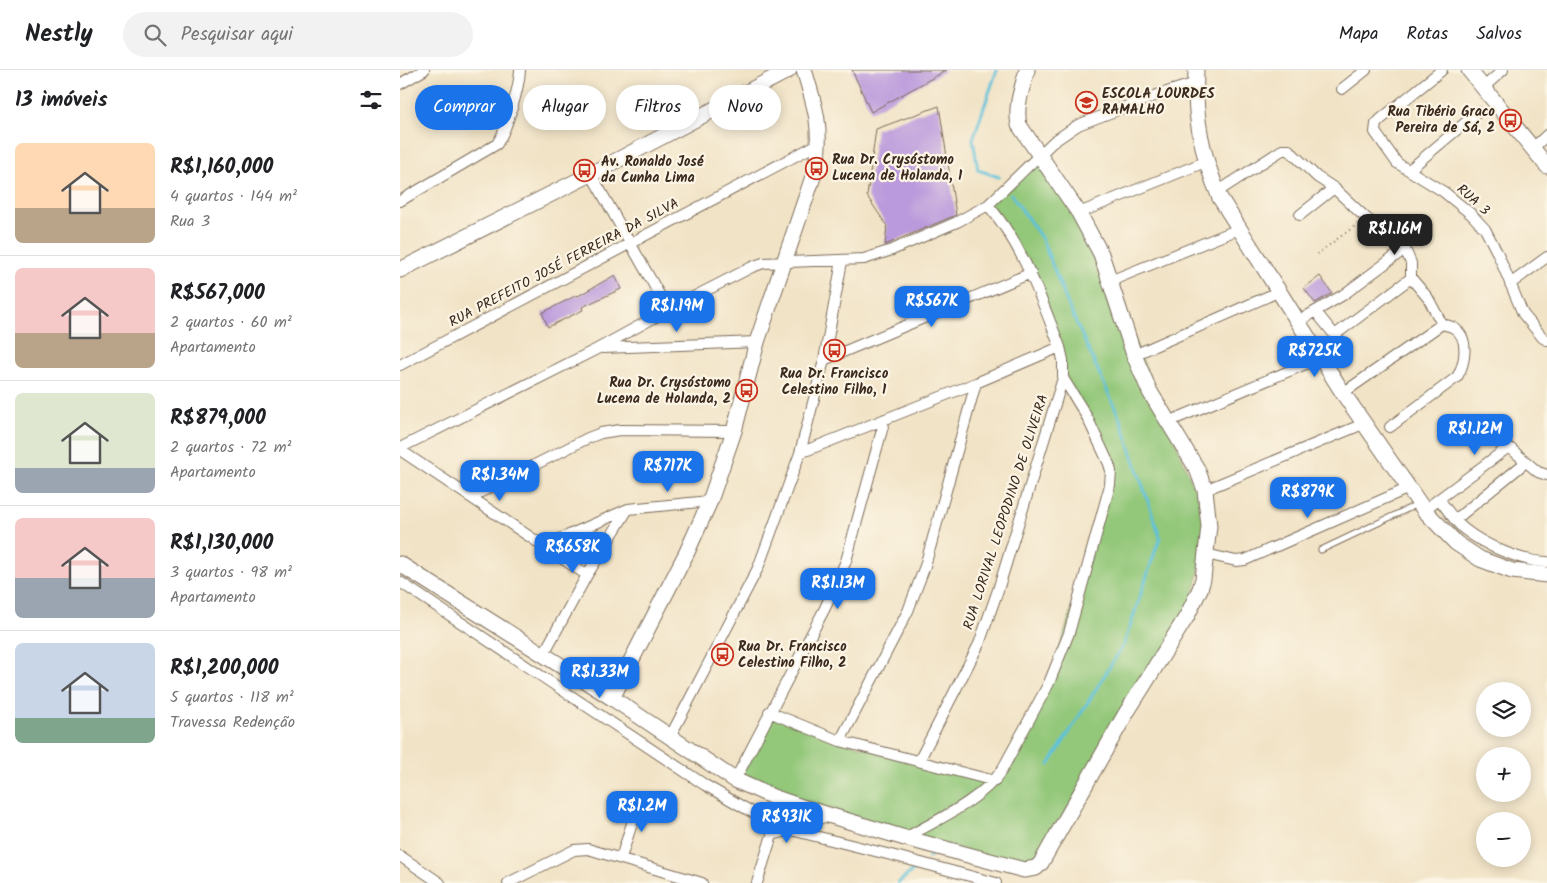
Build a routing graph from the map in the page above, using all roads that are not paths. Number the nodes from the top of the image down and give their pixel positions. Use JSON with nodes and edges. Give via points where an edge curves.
{"nodes":[{"id":1,"x":424,"y":70,"type":"edge"},
{"id":2,"x":520,"y":70,"type":"edge"},
{"id":3,"x":788,"y":70,"type":"edge"},
{"id":4,"x":804,"y":70,"type":"edge"},
{"id":5,"x":1027,"y":70,"type":"edge"},
{"id":6,"x":1366,"y":70,"type":"edge"},
{"id":7,"x":1442,"y":70,"type":"edge"},
{"id":8,"x":1469,"y":70,"type":"edge"},
{"id":9,"x":1503,"y":70,"type":"edge"},
{"id":10,"x":1196,"y":76,"type":"edge"},
{"id":11,"x":400,"y":84,"type":"edge"},
{"id":12,"x":1484,"y":87,"type":"junction"},
{"id":13,"x":1342,"y":89,"type":"dead end"},
{"id":14,"x":1478,"y":112,"type":"dead end"},
{"id":15,"x":1547,"y":135,"type":"edge"},
{"id":16,"x":820,"y":143,"type":"junction"},
{"id":17,"x":1533,"y":148,"type":"junction"},
{"id":18,"x":1040,"y":155,"type":"junction"},
{"id":19,"x":1205,"y":162,"type":"junction"},
{"id":20,"x":1547,"y":166,"type":"edge"},
{"id":21,"x":1409,"y":170,"type":"junction"},
{"id":22,"x":591,"y":174,"type":"junction"},
{"id":23,"x":1334,"y":188,"type":"junction"},
{"id":24,"x":1217,"y":192,"type":"junction"},
{"id":25,"x":400,"y":201,"type":"edge"},
{"id":26,"x":988,"y":205,"type":"junction"},
{"id":27,"x":1079,"y":213,"type":"junction"},
{"id":28,"x":1300,"y":215,"type":"dead end"},
{"id":29,"x":1239,"y":229,"type":"junction"},
{"id":30,"x":631,"y":243,"type":"junction"},
{"id":31,"x":1405,"y":248,"type":"junction"},
{"id":32,"x":1547,"y":257,"type":"edge"},
{"id":33,"x":784,"y":261,"type":"junction"},
{"id":34,"x":842,"y":261,"type":"junction"},
{"id":35,"x":400,"y":270,"type":"edge"},
{"id":36,"x":1031,"y":273,"type":"junction"},
{"id":37,"x":1411,"y":278,"type":"junction"},
{"id":38,"x":1110,"y":281,"type":"junction"},
{"id":39,"x":1510,"y":284,"type":"junction"},
{"id":40,"x":1278,"y":292,"type":"junction"},
{"id":41,"x":668,"y":310,"type":"junction"},
{"id":42,"x":1316,"y":312,"type":"junction"},
{"id":43,"x":1297,"y":322,"type":"junction"},
{"id":44,"x":1442,"y":324,"type":"junction"},
{"id":45,"x":1547,"y":340,"type":"edge"},
{"id":46,"x":756,"y":342,"type":"junction"},
{"id":47,"x":1060,"y":347,"type":"junction"},
{"id":48,"x":599,"y":348,"type":"junction"},
{"id":49,"x":1134,"y":355,"type":"junction"},
{"id":50,"x":1320,"y":358,"type":"junction"},
{"id":51,"x":824,"y":360,"type":"junction"},
{"id":52,"x":400,"y":365,"type":"edge"},
{"id":53,"x":1064,"y":378,"type":"junction"},
{"id":54,"x":976,"y":383,"type":"junction"},
{"id":55,"x":1343,"y":393,"type":"junction"},
{"id":56,"x":885,"y":420,"type":"junction"},
{"id":57,"x":1168,"y":422,"type":"junction"},
{"id":58,"x":1363,"y":424,"type":"junction"},
{"id":59,"x":1390,"y":427,"type":"dead end"},
{"id":60,"x":734,"y":431,"type":"junction"},
{"id":61,"x":400,"y":449,"type":"edge"},
{"id":62,"x":800,"y":453,"type":"junction"},
{"id":63,"x":1526,"y":462,"type":"junction"},
{"id":64,"x":1547,"y":475,"type":"edge"},
{"id":65,"x":1410,"y":488,"type":"junction"},
{"id":66,"x":1205,"y":490,"type":"junction"},
{"id":67,"x":470,"y":498,"type":"junction"},
{"id":68,"x":1439,"y":499,"type":"junction"},
{"id":69,"x":710,"y":501,"type":"junction"},
{"id":70,"x":1422,"y":507,"type":"junction"},
{"id":71,"x":628,"y":509,"type":"junction"},
{"id":72,"x":1456,"y":520,"type":"junction"},
{"id":73,"x":544,"y":546,"type":"junction"},
{"id":74,"x":1322,"y":550,"type":"dead end"},
{"id":75,"x":1206,"y":554,"type":"junction"},
{"id":76,"x":1547,"y":562,"type":"edge"},
{"id":77,"x":400,"y":564,"type":"edge"},
{"id":78,"x":587,"y":575,"type":"junction"},
{"id":79,"x":1547,"y":575,"type":"edge"},
{"id":80,"x":400,"y":582,"type":"edge"},
{"id":81,"x":543,"y":654,"type":"junction"},
{"id":82,"x":612,"y":698,"type":"junction"},
{"id":83,"x":769,"y":712,"type":"junction"},
{"id":84,"x":670,"y":737,"type":"junction"},
{"id":85,"x":840,"y":741,"type":"junction"},
{"id":86,"x":919,"y":762,"type":"junction"},
{"id":87,"x":735,"y":780,"type":"junction"},
{"id":88,"x":995,"y":781,"type":"junction"},
{"id":89,"x":639,"y":801,"type":"dead end"},
{"id":90,"x":829,"y":815,"type":"junction"},
{"id":91,"x":791,"y":830,"type":"junction"},
{"id":92,"x":905,"y":838,"type":"junction"},
{"id":93,"x":400,"y":856,"type":"edge"},
{"id":94,"x":621,"y":858,"type":"junction"},
{"id":95,"x":440,"y":883,"type":"edge"},
{"id":96,"x":508,"y":883,"type":"edge"},
{"id":97,"x":702,"y":883,"type":"edge"},
{"id":98,"x":757,"y":883,"type":"edge"},
{"id":99,"x":996,"y":883,"type":"edge"}],
"edges":[{"from":1,"to":11,"type":"street"},
{"from":2,"to":25,"type":"street","via":[[497,144]]},
{"from":3,"to":22,"type":"street"},
{"from":4,"to":16,"type":"street","via":[[819,122]]},
{"from":5,"to":18,"type":"street","via":[[1016,115],[1019,125]]},
{"from":6,"to":13,"type":"street"},
{"from":7,"to":21,"type":"street","name":"RUA 3","via":[[1376,124],[1375,132],[1392,157]]},
{"from":8,"to":12,"type":"street"},
{"from":9,"to":12,"type":"street"},
{"from":10,"to":18,"type":"street","via":[[1157,95],[1078,125],[1060,136]]},
{"from":10,"to":19,"type":"street","via":[[1199,131]]},
{"from":12,"to":17,"type":"street"},
{"from":14,"to":21,"type":"street"},
{"from":15,"to":17,"type":"street"},
{"from":16,"to":30,"type":"street","name":"RUA PREFEITO JOSÉ FERREIRA DA SILVA"},
{"from":16,"to":33,"type":"street","via":[[816,168]]},
{"from":17,"to":20,"type":"street"},
{"from":18,"to":26,"type":"street"},
{"from":18,"to":27,"type":"street"},
{"from":19,"to":24,"type":"street"},
{"from":19,"to":27,"type":"street"},
{"from":21,"to":39,"type":"street","name":"RUA 3","via":[[1472,214],[1485,229]]},
{"from":22,"to":30,"type":"street"},
{"from":22,"to":35,"type":"street"},
{"from":23,"to":24,"type":"street","via":[[1285,149]]},
{"from":23,"to":28,"type":"street"},
{"from":23,"to":31,"type":"street"},
{"from":24,"to":29,"type":"street"},
{"from":26,"to":34,"type":"street","via":[[892,250],[864,259]]},
{"from":26,"to":36,"type":"street","via":[[1011,234]]},
{"from":27,"to":38,"type":"street","via":[[1101,254]]},
{"from":29,"to":38,"type":"street"},
{"from":29,"to":40,"type":"street"},
{"from":30,"to":41,"type":"street"},
{"from":30,"to":52,"type":"street","name":"RUA PREFEITO JOSÉ FERREIRA DA SILVA"},
{"from":31,"to":37,"type":"street","via":[[1411,263]]},
{"from":31,"to":42,"type":"street"},
{"from":32,"to":39,"type":"street"},
{"from":33,"to":34,"type":"street"},
{"from":33,"to":41,"type":"street","via":[[752,267]]},
{"from":33,"to":46,"type":"street"},
{"from":34,"to":51,"type":"street"},
{"from":36,"to":47,"type":"street"},
{"from":36,"to":51,"type":"street"},
{"from":37,"to":42,"type":"street","via":[[1336,334]]},
{"from":37,"to":44,"type":"street","via":[[1428,298]]},
{"from":38,"to":49,"type":"street"},
{"from":39,"to":45,"type":"street","name":"RUA 3","via":[[1523,314]]},
{"from":40,"to":43,"type":"street"},
{"from":40,"to":49,"type":"street"},
{"from":41,"to":48,"type":"street"},
{"from":42,"to":43,"type":"street"},
{"from":43,"to":50,"type":"street"},
{"from":44,"to":55,"type":"street"},
{"from":44,"to":59,"type":"street","via":[[1455,328],[1463,342],[1461,370],[1457,377]]},
{"from":46,"to":48,"type":"street"},
{"from":46,"to":60,"type":"street"},
{"from":47,"to":53,"type":"street"},
{"from":47,"to":54,"type":"street"},
{"from":48,"to":61,"type":"street"},
{"from":49,"to":57,"type":"street"},
{"from":50,"to":55,"type":"street"},
{"from":50,"to":57,"type":"street"},
{"from":51,"to":62,"type":"street"},
{"from":53,"to":86,"type":"street","name":"RUA LORIVAL LEOPODINO DE OLIVEIRA","via":[[979,644]]},
{"from":53,"to":88,"type":"street","via":[[1109,464],[1110,486],[1069,633],[1049,683]]},
{"from":54,"to":56,"type":"street"},
{"from":54,"to":85,"type":"street","via":[[915,594]]},
{"from":55,"to":58,"type":"street"},
{"from":56,"to":62,"type":"street"},
{"from":56,"to":83,"type":"street","via":[[846,561],[825,608]]},
{"from":57,"to":66,"type":"street","via":[[1197,469]]},
{"from":58,"to":65,"type":"street"},
{"from":58,"to":66,"type":"street"},
{"from":60,"to":67,"type":"street","via":[[620,430],[601,433]]},
{"from":60,"to":69,"type":"street"},
{"from":61,"to":67,"type":"street"},
{"from":62,"to":84,"type":"street","via":[[758,568]]},
{"from":63,"to":64,"type":"street"},
{"from":63,"to":68,"type":"street","via":[[1510,448],[1506,449]]},
{"from":63,"to":72,"type":"street"},
{"from":65,"to":70,"type":"street"},
{"from":65,"to":75,"type":"street","via":[[1246,560],[1236,562]]},
{"from":66,"to":75,"type":"street","via":[[1209,526]]},
{"from":67,"to":73,"type":"street"},
{"from":68,"to":70,"type":"street"},
{"from":68,"to":72,"type":"street"},
{"from":69,"to":71,"type":"street"},
{"from":69,"to":82,"type":"street"},
{"from":70,"to":74,"type":"lane"},
{"from":70,"to":79,"type":"street","via":[[1456,543],[1480,559],[1512,571]]},
{"from":71,"to":73,"type":"street"},
{"from":71,"to":78,"type":"street"},
{"from":72,"to":76,"type":"street","via":[[1472,535],[1499,549]]},
{"from":73,"to":78,"type":"street"},
{"from":75,"to":92,"type":"street","via":[[1200,589],[1186,616],[1036,868],[1024,870]]},
{"from":77,"to":81,"type":"street"},
{"from":78,"to":81,"type":"street"},
{"from":80,"to":91,"type":"street","via":[[706,785],[750,812]]},
{"from":81,"to":82,"type":"street"},
{"from":82,"to":84,"type":"street"},
{"from":83,"to":85,"type":"street"},
{"from":83,"to":87,"type":"street"},
{"from":84,"to":87,"type":"street"},
{"from":85,"to":86,"type":"street"},
{"from":86,"to":88,"type":"street"},
{"from":87,"to":90,"type":"street"},
{"from":88,"to":92,"type":"street","via":[[978,796]]},
{"from":89,"to":94,"type":"street"},
{"from":90,"to":91,"type":"street"},
{"from":90,"to":92,"type":"street"},
{"from":91,"to":98,"type":"street","via":[[772,835]]},
{"from":91,"to":99,"type":"street"},
{"from":93,"to":95,"type":"street"},
{"from":94,"to":96,"type":"street","via":[[588,849],[574,850]]},
{"from":94,"to":97,"type":"street"}]}
